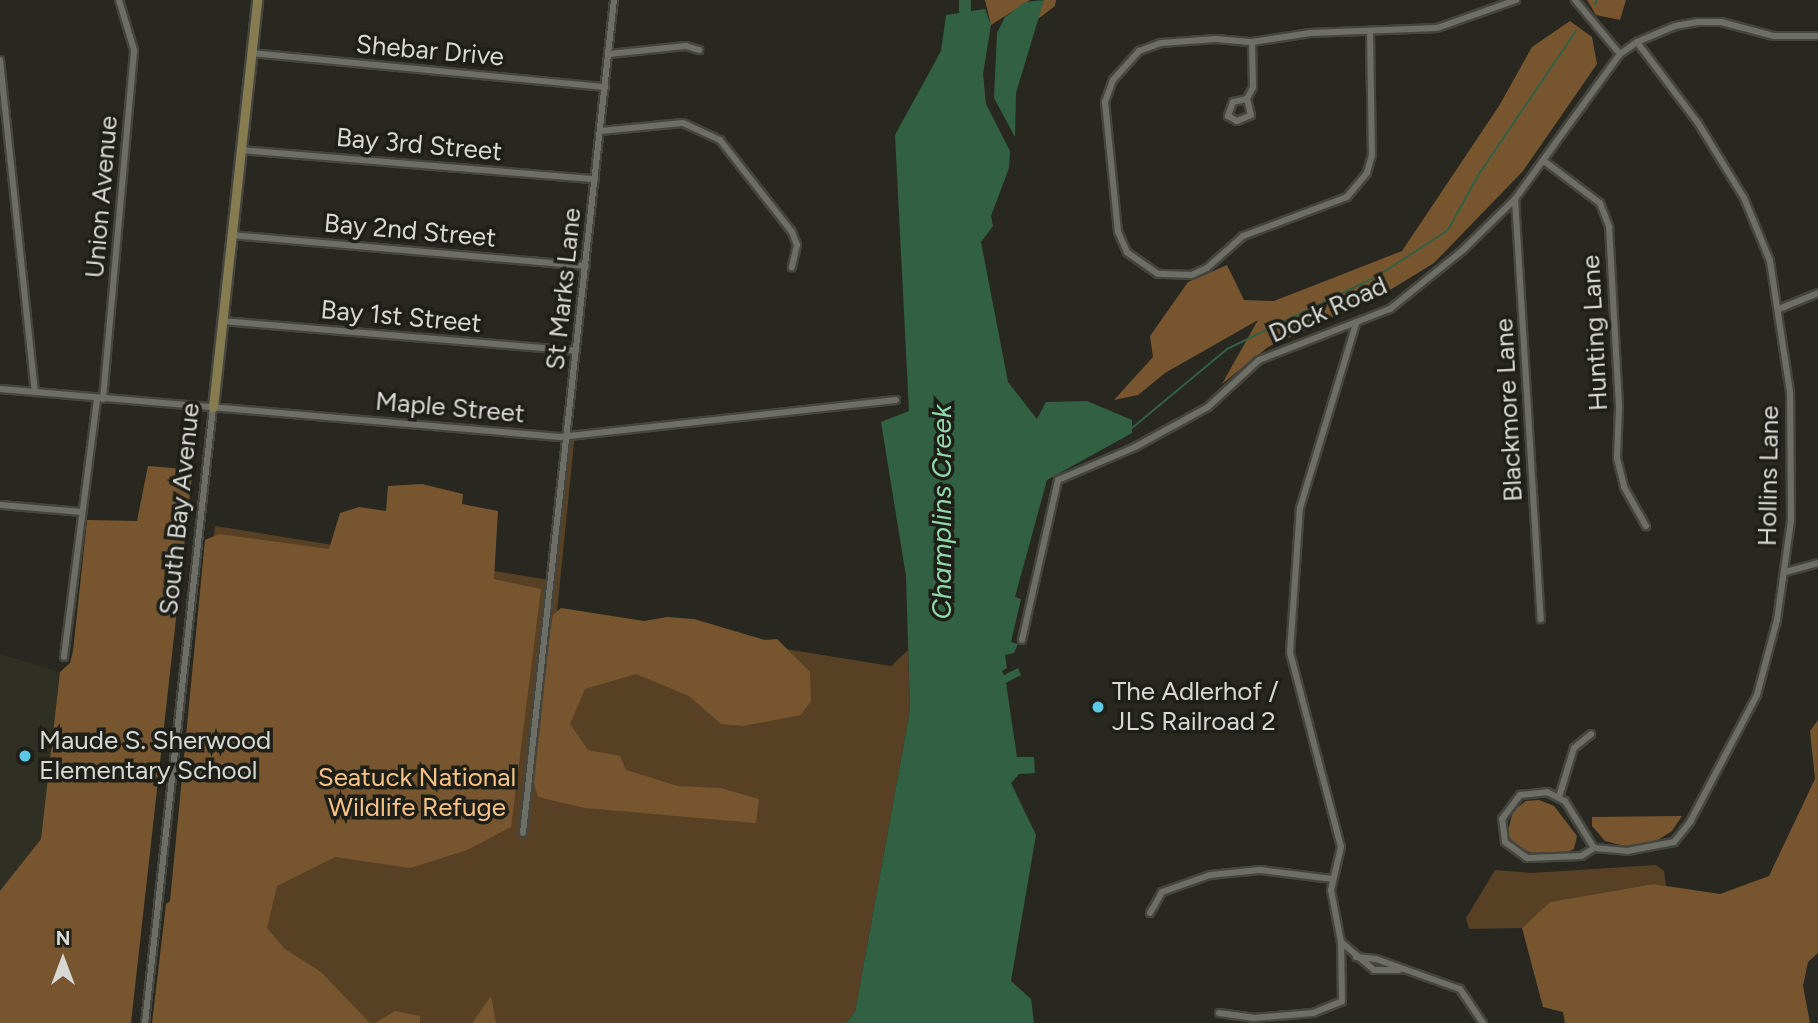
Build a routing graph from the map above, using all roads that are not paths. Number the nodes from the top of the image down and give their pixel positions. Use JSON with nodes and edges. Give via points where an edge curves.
{"nodes":[{"id":1,"x":119,"y":0,"type":"edge"},
{"id":2,"x":257,"y":0,"type":"edge"},
{"id":3,"x":614,"y":0,"type":"edge"},
{"id":4,"x":1516,"y":0,"type":"edge"},
{"id":5,"x":1576,"y":0,"type":"edge"},
{"id":6,"x":1370,"y":32,"type":"junction"},
{"id":7,"x":1818,"y":36,"type":"edge"},
{"id":8,"x":1252,"y":42,"type":"junction"},
{"id":9,"x":1637,"y":42,"type":"junction"},
{"id":10,"x":699,"y":50,"type":"dead end"},
{"id":11,"x":251,"y":53,"type":"junction"},
{"id":12,"x":609,"y":54,"type":"junction"},
{"id":13,"x":1619,"y":54,"type":"junction"},
{"id":14,"x":0,"y":60,"type":"edge"},
{"id":15,"x":605,"y":87,"type":"junction"},
{"id":16,"x":1248,"y":99,"type":"dead end"},
{"id":17,"x":600,"y":131,"type":"junction"},
{"id":18,"x":9,"y":137,"type":"junction"},
{"id":19,"x":0,"y":139,"type":"edge"},
{"id":20,"x":240,"y":150,"type":"junction"},
{"id":21,"x":1544,"y":161,"type":"junction"},
{"id":22,"x":595,"y":179,"type":"junction"},
{"id":23,"x":1515,"y":199,"type":"junction"},
{"id":24,"x":231,"y":235,"type":"junction"},
{"id":25,"x":586,"y":265,"type":"junction"},
{"id":26,"x":792,"y":267,"type":"dead end"},
{"id":27,"x":1818,"y":293,"type":"edge"},
{"id":28,"x":1779,"y":309,"type":"junction"},
{"id":29,"x":222,"y":321,"type":"junction"},
{"id":30,"x":1356,"y":324,"type":"junction"},
{"id":31,"x":576,"y":351,"type":"junction"},
{"id":32,"x":0,"y":389,"type":"edge"},
{"id":33,"x":35,"y":392,"type":"junction"},
{"id":34,"x":100,"y":398,"type":"junction"},
{"id":35,"x":896,"y":400,"type":"dead end"},
{"id":36,"x":212,"y":407,"type":"junction"},
{"id":37,"x":568,"y":435,"type":"junction"},
{"id":38,"x":0,"y":505,"type":"edge"},
{"id":39,"x":82,"y":512,"type":"junction"},
{"id":40,"x":1646,"y":526,"type":"dead end"},
{"id":41,"x":1818,"y":563,"type":"edge"},
{"id":42,"x":1785,"y":572,"type":"junction"},
{"id":43,"x":1541,"y":619,"type":"dead end"},
{"id":44,"x":1023,"y":640,"type":"dead end"},
{"id":45,"x":64,"y":657,"type":"dead end"},
{"id":46,"x":1591,"y":734,"type":"dead end"},
{"id":47,"x":1559,"y":797,"type":"junction"},
{"id":48,"x":523,"y":833,"type":"dead end"},
{"id":49,"x":1594,"y":848,"type":"junction"},
{"id":50,"x":1332,"y":879,"type":"junction"},
{"id":51,"x":1150,"y":912,"type":"dead end"},
{"id":52,"x":1341,"y":942,"type":"junction"},
{"id":53,"x":1356,"y":957,"type":"junction"},
{"id":54,"x":1401,"y":970,"type":"junction"},
{"id":55,"x":1219,"y":1013,"type":"dead end"},
{"id":56,"x":145,"y":1023,"type":"edge"},
{"id":57,"x":1483,"y":1023,"type":"edge"}],
"edges":[{"from":1,"to":34,"type":"street","name":"Union Avenue","via":[[134,50]]},
{"from":2,"to":11,"type":"street","name":"South Bay Avenue"},
{"from":3,"to":12,"type":"street","name":"St Marks Lane"},
{"from":4,"to":6,"type":"street","via":[[1454,26]]},
{"from":5,"to":13,"type":"street"},
{"from":6,"to":8,"type":"street","via":[[1310,33]]},
{"from":6,"to":8,"type":"street","via":[[1374,132],[1372,155],[1359,184],[1334,206],[1243,236],[1207,268],[1175,277],[1158,274],[1127,252],[1118,232],[1104,119],[1113,80],[1139,51],[1161,43]]},
{"from":7,"to":9,"type":"street","name":"Dock Road","via":[[1774,36],[1721,22],[1698,22]]},
{"from":8,"to":16,"type":"street","via":[[1253,87]]},
{"from":9,"to":13,"type":"street","name":"Dock Road"},
{"from":9,"to":28,"type":"street","name":"Hollins Lane","via":[[1698,123],[1744,198],[1770,261]]},
{"from":10,"to":12,"type":"street","via":[[686,46]]},
{"from":11,"to":15,"type":"street","name":"Shebar Drive"},
{"from":11,"to":20,"type":"street","name":"South Bay Avenue"},
{"from":12,"to":15,"type":"street","name":"St Marks Lane"},
{"from":13,"to":21,"type":"street","name":"Dock Road"},
{"from":14,"to":18,"type":"street"},
{"from":15,"to":17,"type":"street","name":"St Marks Lane"},
{"from":17,"to":22,"type":"street","name":"St Marks Lane"},
{"from":17,"to":26,"type":"street","via":[[683,123],[720,140],[792,232],[797,245]]},
{"from":18,"to":19,"type":"street"},
{"from":18,"to":33,"type":"street"},
{"from":20,"to":22,"type":"street","name":"Bay 3rd Street"},
{"from":20,"to":24,"type":"street","name":"South Bay Avenue"},
{"from":21,"to":23,"type":"street","name":"Dock Road"},
{"from":21,"to":40,"type":"street","name":"Hunting Lane","via":[[1600,203],[1609,228],[1619,408],[1617,458],[1624,487]]},
{"from":22,"to":25,"type":"street","name":"St Marks Lane"},
{"from":23,"to":30,"type":"street","name":"Dock Road","via":[[1463,250],[1390,309]]},
{"from":23,"to":43,"type":"street","name":"Blackmore Lane"},
{"from":24,"to":25,"type":"street","name":"Bay 2nd Street"},
{"from":24,"to":29,"type":"street","name":"South Bay Avenue"},
{"from":25,"to":31,"type":"street","name":"St Marks Lane"},
{"from":27,"to":28,"type":"street"},
{"from":28,"to":42,"type":"street","name":"Hollins Lane","via":[[1792,453]]},
{"from":29,"to":31,"type":"street","name":"Bay 1st Street"},
{"from":29,"to":36,"type":"street","name":"South Bay Avenue"},
{"from":30,"to":44,"type":"street","name":"Dock Road","via":[[1259,360],[1208,407],[1135,447],[1058,480]]},
{"from":30,"to":50,"type":"street","via":[[1300,508],[1291,639],[1295,686],[1341,847]]},
{"from":31,"to":37,"type":"street","name":"St Marks Lane"},
{"from":32,"to":33,"type":"street","name":"Maple Street"},
{"from":33,"to":34,"type":"street","name":"Maple Street"},
{"from":34,"to":36,"type":"street","name":"Maple Street"},
{"from":34,"to":39,"type":"street","name":"Union Avenue"},
{"from":35,"to":37,"type":"street","name":"Maple Street"},
{"from":36,"to":37,"type":"street","name":"Maple Street"},
{"from":36,"to":56,"type":"street","name":"South Bay Avenue"},
{"from":37,"to":48,"type":"street","name":"St Marks Lane"},
{"from":38,"to":39,"type":"street"},
{"from":39,"to":45,"type":"street","name":"Union Avenue"},
{"from":41,"to":42,"type":"street"},
{"from":42,"to":49,"type":"street","name":"Hollins Lane","via":[[1757,695],[1690,822],[1674,842],[1655,849]]},
{"from":46,"to":47,"type":"street","via":[[1574,748]]},
{"from":47,"to":49,"type":"street","via":[[1587,831]]},
{"from":47,"to":49,"type":"street","name":"Hollins Lane","via":[[1532,793],[1511,803],[1501,829],[1509,849],[1540,859],[1581,856]]},
{"from":50,"to":51,"type":"street","via":[[1260,870],[1210,875],[1162,892]]},
{"from":50,"to":52,"type":"street"},
{"from":52,"to":53,"type":"street"},
{"from":52,"to":55,"type":"street","via":[[1342,1001],[1313,1013],[1253,1018]]},
{"from":53,"to":54,"type":"street","via":[[1376,959]]},
{"from":53,"to":54,"type":"street","via":[[1374,970]]},
{"from":54,"to":57,"type":"street","via":[[1460,989]]}]}
